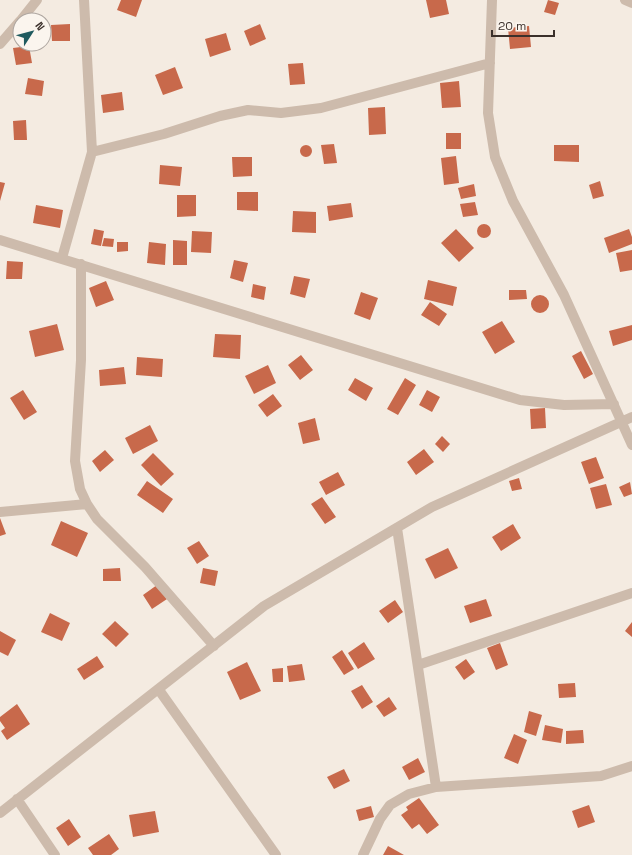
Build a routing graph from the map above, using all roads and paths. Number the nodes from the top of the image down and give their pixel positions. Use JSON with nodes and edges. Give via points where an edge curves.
{"nodes":[{"id":1,"x":37,"y":0,"type":"edge"},
{"id":2,"x":84,"y":0,"type":"edge"},
{"id":3,"x":492,"y":0,"type":"edge"},
{"id":4,"x":625,"y":0,"type":"edge"},
{"id":5,"x":632,"y":4,"type":"edge"},
{"id":6,"x":27,"y":12,"type":"edge"},
{"id":7,"x":12,"y":30,"type":"edge"},
{"id":8,"x":0,"y":44,"type":"edge"},
{"id":9,"x":490,"y":63,"type":"junction"},
{"id":10,"x":92,"y":152,"type":"junction"},
{"id":11,"x":0,"y":240,"type":"edge"},
{"id":12,"x":62,"y":258,"type":"junction"},
{"id":13,"x":82,"y":264,"type":"junction"},
{"id":14,"x":614,"y":404,"type":"junction"},
{"id":15,"x":632,"y":417,"type":"edge"},
{"id":16,"x":620,"y":422,"type":"junction"},
{"id":17,"x":632,"y":446,"type":"edge"},
{"id":18,"x":87,"y":504,"type":"junction"},
{"id":19,"x":0,"y":512,"type":"edge"},
{"id":20,"x":397,"y":528,"type":"junction"},
{"id":21,"x":632,"y":593,"type":"edge"},
{"id":22,"x":214,"y":646,"type":"junction"},
{"id":23,"x":418,"y":664,"type":"junction"},
{"id":24,"x":159,"y":690,"type":"junction"},
{"id":25,"x":632,"y":766,"type":"edge"},
{"id":26,"x":436,"y":787,"type":"junction"},
{"id":27,"x":17,"y":799,"type":"junction"},
{"id":28,"x":0,"y":813,"type":"edge"},
{"id":29,"x":55,"y":855,"type":"edge"},
{"id":30,"x":276,"y":855,"type":"edge"},
{"id":31,"x":363,"y":855,"type":"edge"}],
"edges":[{"from":1,"to":6,"type":"street"},
{"from":2,"to":10,"type":"street"},
{"from":3,"to":9,"type":"street"},
{"from":4,"to":5,"type":"street"},
{"from":7,"to":8,"type":"street"},
{"from":9,"to":10,"type":"street","via":[[321,108],[281,113],[248,110],[220,116],[164,134]]},
{"from":9,"to":14,"type":"street","via":[[488,113],[495,157],[513,201],[564,295]]},
{"from":10,"to":12,"type":"street"},
{"from":11,"to":12,"type":"street"},
{"from":12,"to":13,"type":"street"},
{"from":13,"to":14,"type":"street","via":[[520,400],[564,405]]},
{"from":13,"to":18,"type":"street","via":[[81,360],[75,462],[80,489]]},
{"from":14,"to":16,"type":"street"},
{"from":15,"to":16,"type":"street"},
{"from":16,"to":17,"type":"street"},
{"from":16,"to":20,"type":"street","via":[[432,507]]},
{"from":18,"to":19,"type":"street"},
{"from":18,"to":22,"type":"street","via":[[97,519],[145,567]]},
{"from":20,"to":22,"type":"street","via":[[264,606]]},
{"from":20,"to":23,"type":"street"},
{"from":21,"to":23,"type":"street"},
{"from":22,"to":24,"type":"street"},
{"from":23,"to":26,"type":"street"},
{"from":24,"to":27,"type":"street"},
{"from":24,"to":30,"type":"street"},
{"from":25,"to":26,"type":"street","via":[[601,776]]},
{"from":26,"to":31,"type":"street","via":[[409,794],[390,805],[380,819]]},
{"from":27,"to":28,"type":"street"},
{"from":27,"to":29,"type":"street"}]}
